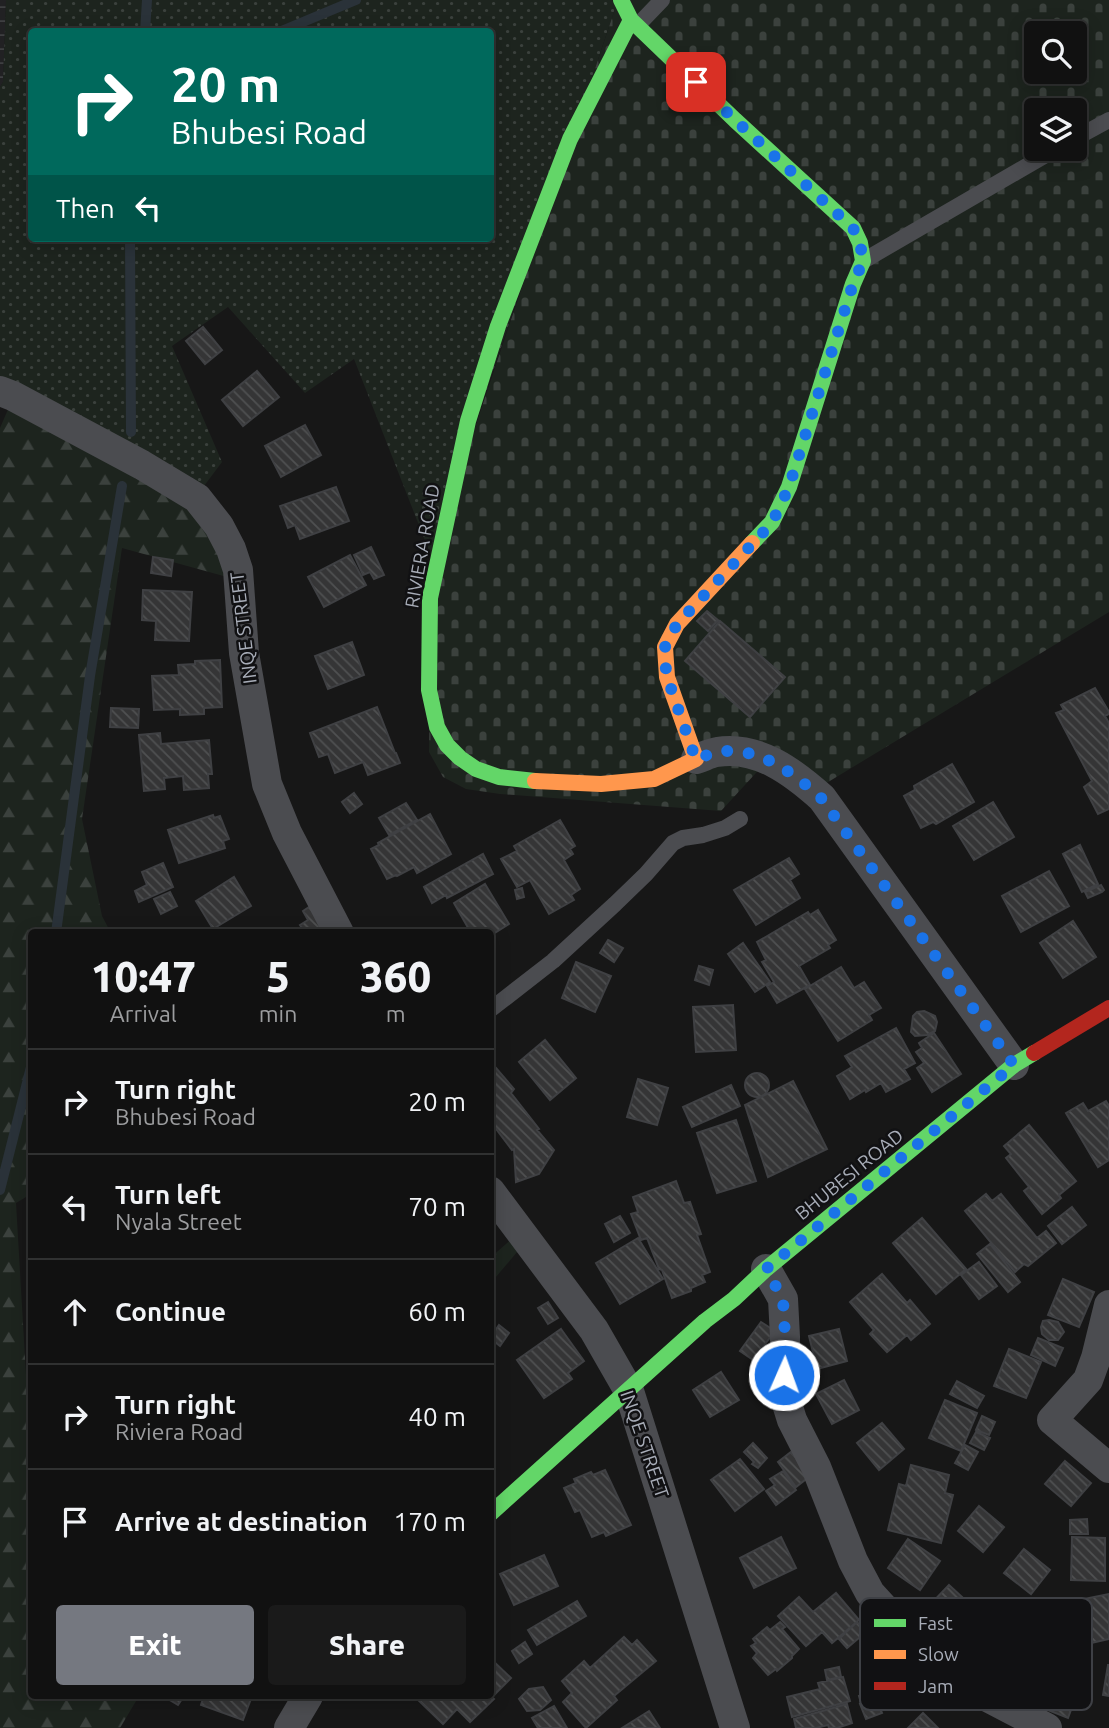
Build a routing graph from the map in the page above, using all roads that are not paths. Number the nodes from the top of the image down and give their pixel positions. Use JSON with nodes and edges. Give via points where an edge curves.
{"nodes":[{"id":1,"x":621,"y":0,"type":"edge"},
{"id":2,"x":662,"y":0,"type":"edge"},
{"id":3,"x":634,"y":23,"type":"junction"},
{"id":4,"x":1109,"y":120,"type":"edge"},
{"id":5,"x":1087,"y":132,"type":"edge"},
{"id":6,"x":1035,"y":161,"type":"edge"},
{"id":7,"x":863,"y":261,"type":"junction"},
{"id":8,"x":0,"y":391,"type":"edge"},
{"id":9,"x":696,"y":760,"type":"junction"},
{"id":10,"x":740,"y":819,"type":"dead end"},
{"id":11,"x":337,"y":929,"type":"edge"},
{"id":12,"x":494,"y":1007,"type":"edge"},
{"id":13,"x":1109,"y":1008,"type":"edge"},
{"id":14,"x":1014,"y":1065,"type":"junction"},
{"id":15,"x":494,"y":1196,"type":"edge"},
{"id":16,"x":766,"y":1269,"type":"junction"},
{"id":17,"x":1109,"y":1305,"type":"edge"},
{"id":18,"x":629,"y":1391,"type":"junction"},
{"id":19,"x":1109,"y":1468,"type":"edge"},
{"id":20,"x":494,"y":1510,"type":"edge"},
{"id":21,"x":875,"y":1598,"type":"edge"},
{"id":22,"x":306,"y":1699,"type":"edge"},
{"id":23,"x":1012,"y":1710,"type":"edge"},
{"id":24,"x":289,"y":1728,"type":"edge"},
{"id":25,"x":735,"y":1728,"type":"edge"},
{"id":26,"x":1047,"y":1728,"type":"edge"}],
"edges":[{"from":1,"to":3,"type":"street"},
{"from":2,"to":3,"type":"lane"},
{"from":3,"to":7,"type":"street","via":[[853,228]]},
{"from":3,"to":9,"type":"street","name":"RIVIERA ROAD","via":[[570,139],[498,326],[468,421],[430,598],[429,690],[437,727],[447,745],[475,769],[499,777],[601,784],[654,779]]},
{"from":4,"to":5,"type":"lane"},
{"from":6,"to":7,"type":"lane"},
{"from":7,"to":9,"type":"street","via":[[789,487],[772,523],[677,624],[665,647],[667,677]]},
{"from":8,"to":11,"type":"street","name":"INQE STREET","via":[[197,498],[219,526],[238,570],[244,653],[267,783],[287,834]]},
{"from":9,"to":14,"type":"street","via":[[716,752],[738,751],[768,760],[797,776],[822,799]]},
{"from":10,"to":12,"type":"lane","via":[[673,843],[553,961]]},
{"from":13,"to":14,"type":"street","name":"BHUBESI ROAD"},
{"from":14,"to":16,"type":"street","name":"BHUBESI ROAD"},
{"from":15,"to":18,"type":"street","name":"INQE STREET","via":[[594,1330]]},
{"from":16,"to":18,"type":"street","name":"BHUBESI ROAD"},
{"from":16,"to":21,"type":"street","via":[[783,1299],[783,1394],[853,1561]]},
{"from":17,"to":19,"type":"street","via":[[1088,1380],[1052,1420]]},
{"from":18,"to":20,"type":"street","name":"BHUBESI ROAD"},
{"from":18,"to":25,"type":"street","name":"INQE STREET"},
{"from":22,"to":24,"type":"street"},
{"from":23,"to":26,"type":"street"}]}
